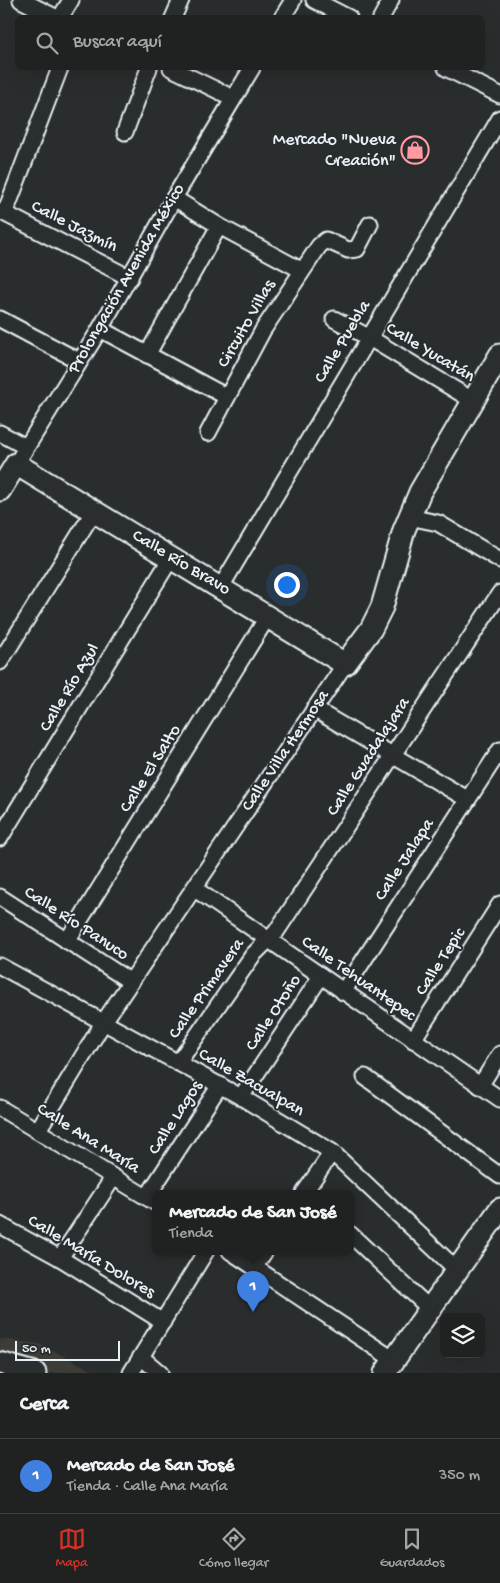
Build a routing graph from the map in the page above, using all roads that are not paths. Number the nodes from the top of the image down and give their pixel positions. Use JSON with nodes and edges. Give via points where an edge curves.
{"nodes":[{"id":1,"x":21,"y":0,"type":"edge"},
{"id":2,"x":71,"y":0,"type":"edge"},
{"id":3,"x":181,"y":0,"type":"edge"},
{"id":4,"x":292,"y":0,"type":"edge"},
{"id":5,"x":314,"y":0,"type":"edge"},
{"id":6,"x":391,"y":0,"type":"edge"},
{"id":7,"x":53,"y":15,"type":"edge"},
{"id":8,"x":61,"y":15,"type":"edge"},
{"id":9,"x":174,"y":15,"type":"edge"},
{"id":10,"x":284,"y":15,"type":"edge"},
{"id":11,"x":343,"y":15,"type":"edge"},
{"id":12,"x":383,"y":15,"type":"edge"},
{"id":13,"x":59,"y":70,"type":"edge"},
{"id":14,"x":148,"y":70,"type":"edge"},
{"id":15,"x":175,"y":70,"type":"edge"},
{"id":16,"x":251,"y":70,"type":"edge"},
{"id":17,"x":450,"y":70,"type":"edge"},
{"id":18,"x":500,"y":95,"type":"edge"},
{"id":19,"x":233,"y":98,"type":"junction"},
{"id":20,"x":500,"y":118,"type":"edge"},
{"id":21,"x":125,"y":132,"type":"dead end"},
{"id":22,"x":174,"y":198,"type":"junction"},
{"id":23,"x":2,"y":212,"type":"edge"},
{"id":24,"x":370,"y":224,"type":"dead end"},
{"id":25,"x":219,"y":226,"type":"junction"},
{"id":26,"x":301,"y":270,"type":"junction"},
{"id":27,"x":130,"y":278,"type":"junction"},
{"id":28,"x":0,"y":319,"type":"edge"},
{"id":29,"x":334,"y":320,"type":"dead end"},
{"id":30,"x":105,"y":331,"type":"junction"},
{"id":31,"x":368,"y":337,"type":"junction"},
{"id":32,"x":500,"y":354,"type":"edge"},
{"id":33,"x":147,"y":355,"type":"junction"},
{"id":34,"x":79,"y":361,"type":"junction"},
{"id":35,"x":227,"y":397,"type":"junction"},
{"id":36,"x":472,"y":400,"type":"junction"},
{"id":37,"x":0,"y":433,"type":"edge"},
{"id":38,"x":208,"y":433,"type":"dead end"},
{"id":39,"x":21,"y":455,"type":"junction"},
{"id":40,"x":0,"y":490,"type":"edge"},
{"id":41,"x":94,"y":511,"type":"junction"},
{"id":42,"x":409,"y":517,"type":"junction"},
{"id":43,"x":171,"y":558,"type":"junction"},
{"id":44,"x":500,"y":560,"type":"edge"},
{"id":45,"x":221,"y":587,"type":"junction"},
{"id":46,"x":500,"y":592,"type":"edge"},
{"id":47,"x":268,"y":616,"type":"junction"},
{"id":48,"x":0,"y":662,"type":"edge"},
{"id":49,"x":345,"y":664,"type":"junction"},
{"id":50,"x":314,"y":708,"type":"junction"},
{"id":51,"x":500,"y":750,"type":"edge"},
{"id":52,"x":394,"y":754,"type":"junction"},
{"id":53,"x":467,"y":799,"type":"junction"},
{"id":54,"x":0,"y":838,"type":"edge"},
{"id":55,"x":194,"y":889,"type":"junction"},
{"id":56,"x":2,"y":904,"type":"edge"},
{"id":57,"x":500,"y":904,"type":"edge"},
{"id":58,"x":268,"y":939,"type":"junction"},
{"id":59,"x":66,"y":941,"type":"junction"},
{"id":60,"x":0,"y":966,"type":"edge"},
{"id":61,"x":320,"y":976,"type":"junction"},
{"id":62,"x":131,"y":982,"type":"junction"},
{"id":63,"x":343,"y":992,"type":"junction"},
{"id":64,"x":103,"y":1023,"type":"junction"},
{"id":65,"x":413,"y":1040,"type":"junction"},
{"id":66,"x":500,"y":1054,"type":"edge"},
{"id":67,"x":178,"y":1062,"type":"junction"},
{"id":68,"x":365,"y":1078,"type":"dead end"},
{"id":69,"x":220,"y":1085,"type":"junction"},
{"id":70,"x":480,"y":1086,"type":"junction"},
{"id":71,"x":242,"y":1096,"type":"junction"},
{"id":72,"x":500,"y":1100,"type":"edge"},
{"id":73,"x":0,"y":1108,"type":"edge"},
{"id":74,"x":38,"y":1130,"type":"junction"},
{"id":75,"x":332,"y":1152,"type":"junction"},
{"id":76,"x":500,"y":1176,"type":"edge"},
{"id":77,"x":113,"y":1178,"type":"junction"},
{"id":78,"x":157,"y":1190,"type":"edge"},
{"id":79,"x":306,"y":1190,"type":"edge"},
{"id":80,"x":151,"y":1200,"type":"edge"},
{"id":81,"x":500,"y":1209,"type":"edge"},
{"id":82,"x":0,"y":1225,"type":"edge"},
{"id":83,"x":354,"y":1238,"type":"edge"},
{"id":84,"x":204,"y":1255,"type":"edge"},
{"id":85,"x":237,"y":1255,"type":"edge"},
{"id":86,"x":262,"y":1255,"type":"edge"},
{"id":87,"x":60,"y":1258,"type":"junction"},
{"id":88,"x":255,"y":1266,"type":"junction"},
{"id":89,"x":457,"y":1270,"type":"junction"},
{"id":90,"x":430,"y":1309,"type":"junction"},
{"id":91,"x":163,"y":1322,"type":"junction"},
{"id":92,"x":141,"y":1358,"type":"junction"},
{"id":93,"x":0,"y":1363,"type":"edge"},
{"id":94,"x":390,"y":1366,"type":"edge"},
{"id":95,"x":35,"y":1373,"type":"edge"},
{"id":96,"x":131,"y":1373,"type":"edge"},
{"id":97,"x":160,"y":1373,"type":"edge"}],
"edges":[{"from":1,"to":7,"type":"street"},
{"from":2,"to":8,"type":"street"},
{"from":3,"to":9,"type":"street"},
{"from":4,"to":10,"type":"street"},
{"from":5,"to":11,"type":"street"},
{"from":6,"to":12,"type":"street"},
{"from":13,"to":23,"type":"street"},
{"from":14,"to":21,"type":"street"},
{"from":15,"to":19,"type":"street"},
{"from":16,"to":19,"type":"street","name":"Prolongación Avenida México"},
{"from":17,"to":18,"type":"street"},
{"from":19,"to":22,"type":"street","name":"Prolongación Avenida México"},
{"from":20,"to":31,"type":"street","name":"Calle Puebla"},
{"from":22,"to":25,"type":"street","name":"Circuito Villas"},
{"from":22,"to":27,"type":"street","name":"Prolongación Avenida México"},
{"from":23,"to":27,"type":"street","name":"Calle Jazmín"},
{"from":24,"to":26,"type":"street","name":"Circuito Villas","via":[[357,249],[348,250],[323,241]]},
{"from":25,"to":26,"type":"street","name":"Circuito Villas"},
{"from":25,"to":33,"type":"street"},
{"from":26,"to":35,"type":"street","name":"Circuito Villas","via":[[263,330]]},
{"from":27,"to":30,"type":"street","name":"Prolongación Avenida México"},
{"from":28,"to":34,"type":"street"},
{"from":29,"to":31,"type":"street","name":"Calle Yucatán"},
{"from":30,"to":33,"type":"street","name":"Circuito Villas"},
{"from":30,"to":34,"type":"street","name":"Prolongación Avenida México"},
{"from":31,"to":36,"type":"street","name":"Calle Yucatán"},
{"from":31,"to":45,"type":"street","name":"Calle Puebla"},
{"from":32,"to":36,"type":"street","name":"Calle Villa Hermosa"},
{"from":33,"to":35,"type":"street","name":"Circuito Villas"},
{"from":34,"to":39,"type":"street","name":"Prolongación Avenida México"},
{"from":35,"to":38,"type":"street","name":"Circuito Villas"},
{"from":36,"to":42,"type":"street","name":"Calle Villa Hermosa"},
{"from":37,"to":39,"type":"street","name":"Calle Río Bravo"},
{"from":39,"to":40,"type":"street","name":"Prolongación Avenida México"},
{"from":39,"to":41,"type":"street","name":"Calle Río Bravo"},
{"from":41,"to":43,"type":"street","name":"Calle Río Bravo"},
{"from":41,"to":48,"type":"street"},
{"from":42,"to":44,"type":"street","via":[[443,526]]},
{"from":42,"to":49,"type":"street","name":"Calle Villa Hermosa","via":[[382,607],[371,629]]},
{"from":43,"to":45,"type":"street","name":"Calle Río Bravo"},
{"from":43,"to":54,"type":"street","name":"Calle Río Azul"},
{"from":45,"to":47,"type":"street","name":"Calle Río Bravo"},
{"from":46,"to":52,"type":"street","name":"Calle Guadalajara"},
{"from":47,"to":49,"type":"street","name":"Calle Río Bravo"},
{"from":47,"to":59,"type":"street","name":"Calle El Salto"},
{"from":49,"to":50,"type":"street","name":"Calle Villa Hermosa"},
{"from":50,"to":52,"type":"street"},
{"from":50,"to":55,"type":"street","name":"Calle Villa Hermosa"},
{"from":51,"to":53,"type":"street","name":"Calle Jalapa"},
{"from":52,"to":53,"type":"street"},
{"from":52,"to":58,"type":"street","name":"Calle Guadalajara","via":[[280,927]]},
{"from":53,"to":63,"type":"street","name":"Calle Jalapa"},
{"from":55,"to":58,"type":"street","name":"Calle Tehuantepec"},
{"from":55,"to":62,"type":"street","name":"Calle Villa Hermosa"},
{"from":56,"to":59,"type":"street","name":"Calle Río Panuco"},
{"from":57,"to":65,"type":"street","name":"Calle Tepic"},
{"from":58,"to":61,"type":"street","name":"Calle Tehuantepec"},
{"from":58,"to":67,"type":"street","name":"Calle Primavera","via":[[253,955]]},
{"from":59,"to":62,"type":"street","name":"Calle Río Panuco"},
{"from":60,"to":64,"type":"street","name":"Calle Zacualpan"},
{"from":61,"to":63,"type":"street","name":"Calle Tehuantepec"},
{"from":61,"to":71,"type":"street","name":"Calle Otoño"},
{"from":62,"to":64,"type":"street","name":"Calle Villa Hermosa"},
{"from":63,"to":65,"type":"street","name":"Calle Tehuantepec"},
{"from":64,"to":67,"type":"street","name":"Calle Zacualpan"},
{"from":64,"to":74,"type":"street","name":"Calle Villa Hermosa"},
{"from":65,"to":70,"type":"street","name":"Calle Tehuantepec"},
{"from":66,"to":70,"type":"street"},
{"from":67,"to":69,"type":"street","name":"Calle Zacualpan"},
{"from":68,"to":76,"type":"street"},
{"from":69,"to":71,"type":"street","name":"Calle Zacualpan"},
{"from":69,"to":78,"type":"street","name":"Calle Lagos"},
{"from":70,"to":72,"type":"street","name":"Calle Tehuantepec"},
{"from":71,"to":75,"type":"street","name":"Calle Zacualpan"},
{"from":73,"to":74,"type":"street","name":"Calle Ana María"},
{"from":74,"to":77,"type":"street","name":"Calle Ana María"},
{"from":75,"to":79,"type":"street"},
{"from":75,"to":89,"type":"street","name":"Calle Zacualpan"},
{"from":77,"to":80,"type":"street","name":"Calle Ana María"},
{"from":77,"to":87,"type":"street"},
{"from":81,"to":89,"type":"street"},
{"from":82,"to":87,"type":"street","name":"Calle María Dolores"},
{"from":83,"to":90,"type":"street"},
{"from":84,"to":91,"type":"street"},
{"from":85,"to":88,"type":"street"},
{"from":86,"to":88,"type":"street"},
{"from":87,"to":91,"type":"street","name":"Calle María Dolores"},
{"from":88,"to":94,"type":"street"},
{"from":89,"to":90,"type":"street"},
{"from":90,"to":94,"type":"street"},
{"from":91,"to":92,"type":"street"},
{"from":92,"to":96,"type":"street"},
{"from":92,"to":97,"type":"street"},
{"from":93,"to":95,"type":"street"}]}
